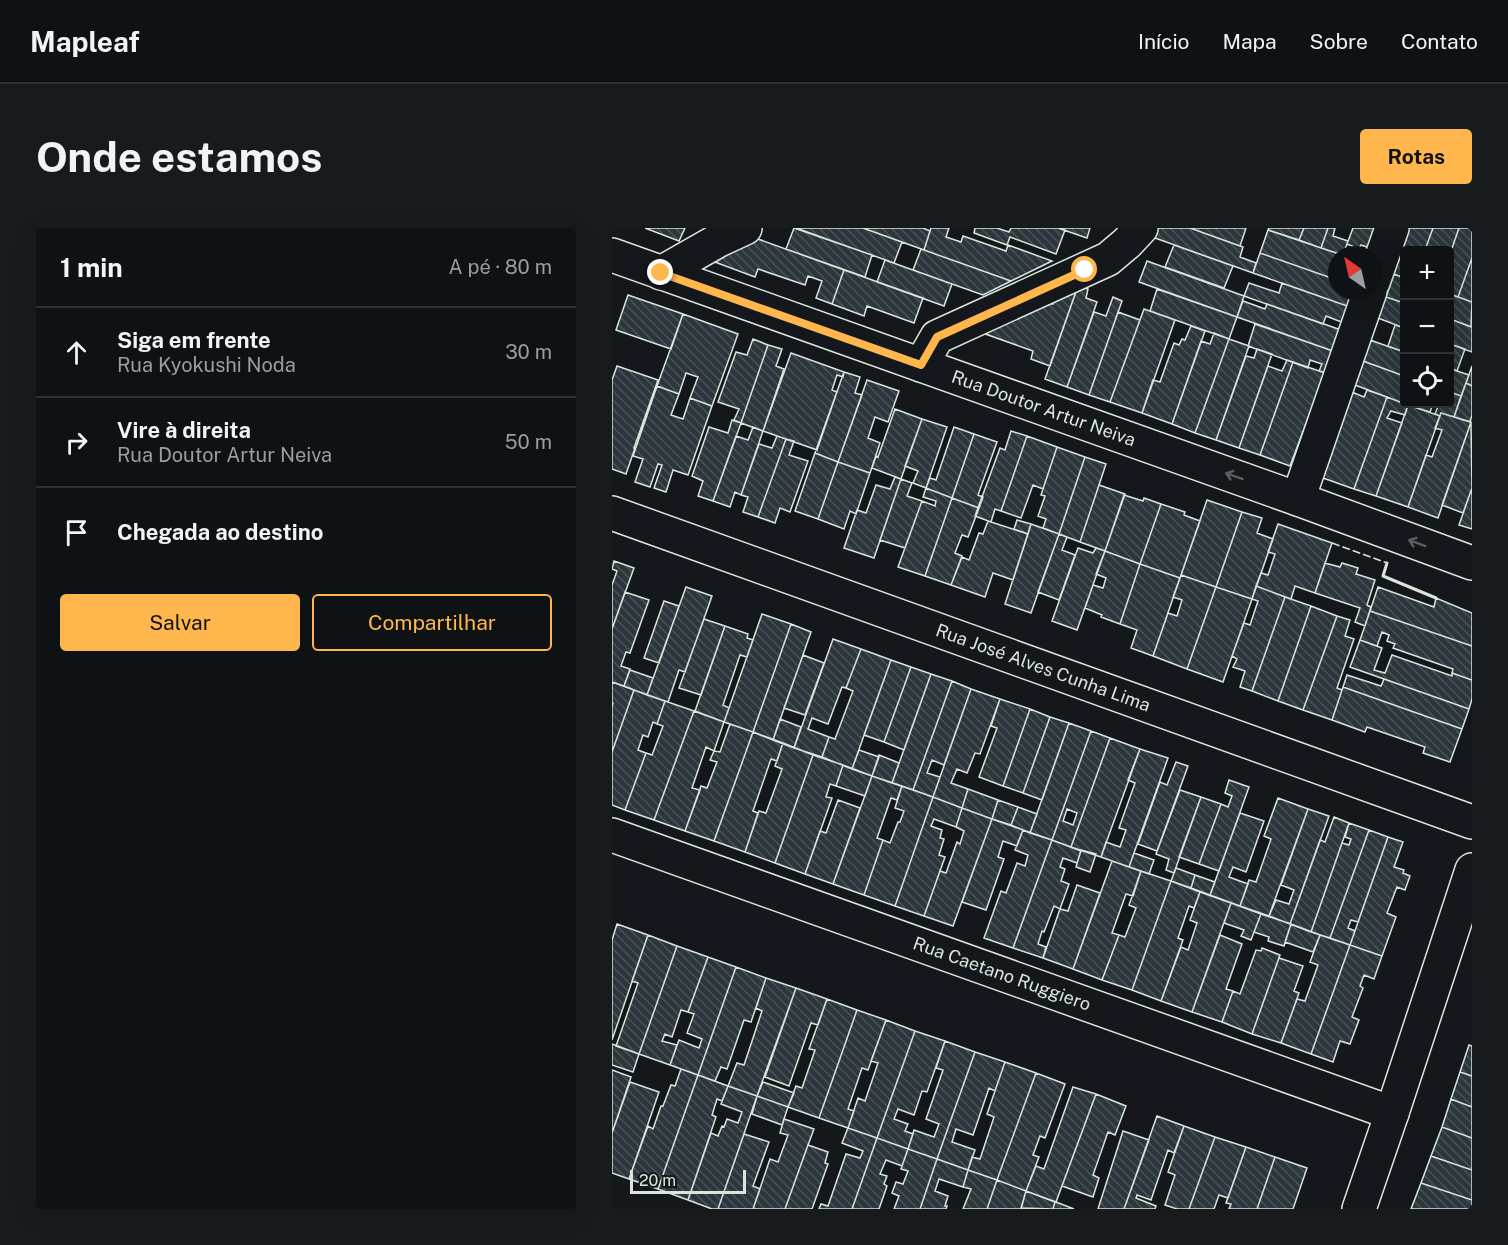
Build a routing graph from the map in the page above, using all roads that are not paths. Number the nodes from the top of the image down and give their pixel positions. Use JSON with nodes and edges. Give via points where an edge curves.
{"nodes":[{"id":1,"x":746,"y":228,"type":"edge"},
{"id":2,"x":1141,"y":228,"type":"edge"},
{"id":3,"x":1392,"y":228,"type":"edge"},
{"id":4,"x":612,"y":255,"type":"edge"},
{"id":5,"x":1382,"y":256,"type":"edge"},
{"id":6,"x":661,"y":273,"type":"junction"},
{"id":7,"x":1367,"y":300,"type":"edge"},
{"id":8,"x":921,"y":365,"type":"junction"},
{"id":9,"x":1298,"y":498,"type":"junction"},
{"id":10,"x":612,"y":513,"type":"edge"},
{"id":11,"x":1472,"y":563,"type":"edge"},
{"id":12,"x":1472,"y":822,"type":"edge"},
{"id":13,"x":612,"y":835,"type":"edge"},
{"id":14,"x":1472,"y":870,"type":"edge"},
{"id":15,"x":1392,"y":1113,"type":"junction"},
{"id":16,"x":1359,"y":1209,"type":"edge"}],
"edges":[{"from":1,"to":6,"type":"street"},
{"from":2,"to":8,"type":"street","via":[[1108,259],[937,337]]},
{"from":3,"to":5,"type":"street"},
{"from":4,"to":6,"type":"street","name":"Rua Doutor Artur Neiva"},
{"from":6,"to":8,"type":"street","name":"Rua Doutor Artur Neiva"},
{"from":7,"to":9,"type":"street"},
{"from":9,"to":8,"type":"street","name":"Rua Doutor Artur Neiva","one_way":true},
{"from":11,"to":9,"type":"street","name":"Rua Doutor Artur Neiva","one_way":true},
{"from":10,"to":12,"type":"street","name":"Rua José Alves Cunha Lima"},
{"from":13,"to":15,"type":"street","name":"Rua Caetano Ruggiero"},
{"from":14,"to":15,"type":"street"},
{"from":15,"to":16,"type":"street"}]}
